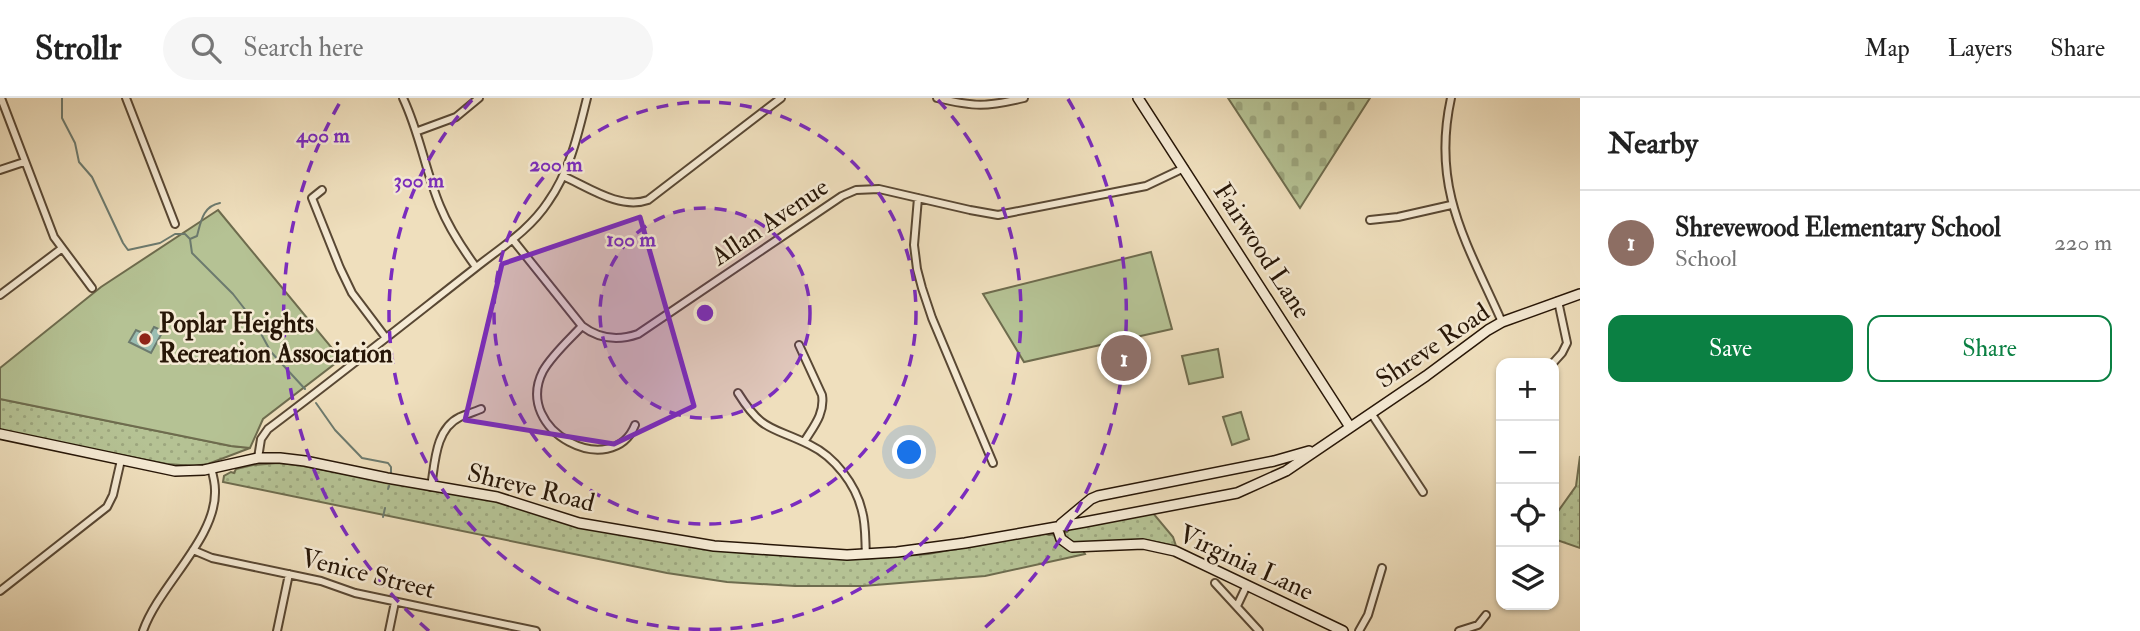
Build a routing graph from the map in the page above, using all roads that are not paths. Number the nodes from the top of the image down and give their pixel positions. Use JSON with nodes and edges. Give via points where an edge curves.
{"nodes":[{"id":1,"x":1,"y":98,"type":"edge"},
{"id":2,"x":126,"y":98,"type":"edge"},
{"id":3,"x":403,"y":98,"type":"edge"},
{"id":4,"x":479,"y":98,"type":"edge"},
{"id":5,"x":587,"y":98,"type":"edge"},
{"id":6,"x":781,"y":98,"type":"edge"},
{"id":7,"x":937,"y":98,"type":"edge"},
{"id":8,"x":1024,"y":98,"type":"edge"},
{"id":9,"x":1138,"y":98,"type":"edge"},
{"id":10,"x":1451,"y":98,"type":"edge"},
{"id":11,"x":418,"y":131,"type":"junction"},
{"id":12,"x":24,"y":162,"type":"junction"},
{"id":13,"x":1184,"y":169,"type":"junction"},
{"id":14,"x":0,"y":170,"type":"edge"},
{"id":15,"x":564,"y":176,"type":"junction"},
{"id":16,"x":322,"y":190,"type":"dead end"},
{"id":17,"x":918,"y":198,"type":"junction"},
{"id":18,"x":1451,"y":205,"type":"junction"},
{"id":19,"x":1370,"y":219,"type":"dead end"},
{"id":20,"x":174,"y":224,"type":"dead end"},
{"id":21,"x":513,"y":240,"type":"junction"},
{"id":22,"x":61,"y":248,"type":"junction"},
{"id":23,"x":476,"y":267,"type":"junction"},
{"id":24,"x":92,"y":288,"type":"dead end"},
{"id":25,"x":1580,"y":294,"type":"edge"},
{"id":26,"x":0,"y":295,"type":"edge"},
{"id":27,"x":1558,"y":301,"type":"junction"},
{"id":28,"x":1502,"y":322,"type":"junction"},
{"id":29,"x":582,"y":326,"type":"junction"},
{"id":30,"x":386,"y":338,"type":"junction"},
{"id":31,"x":799,"y":345,"type":"dead end"},
{"id":32,"x":1558,"y":358,"type":"edge"},
{"id":33,"x":738,"y":393,"type":"dead end"},
{"id":34,"x":481,"y":409,"type":"dead end"},
{"id":35,"x":1371,"y":413,"type":"junction"},
{"id":36,"x":635,"y":425,"type":"dead end"},
{"id":37,"x":1350,"y":427,"type":"junction"},
{"id":38,"x":0,"y":434,"type":"edge"},
{"id":39,"x":804,"y":442,"type":"junction"},
{"id":40,"x":1317,"y":449,"type":"junction"},
{"id":41,"x":258,"y":458,"type":"junction"},
{"id":42,"x":121,"y":460,"type":"junction"},
{"id":43,"x":993,"y":463,"type":"dead end"},
{"id":44,"x":211,"y":468,"type":"junction"},
{"id":45,"x":431,"y":486,"type":"junction"},
{"id":46,"x":1423,"y":492,"type":"dead end"},
{"id":47,"x":1083,"y":506,"type":"junction"},
{"id":48,"x":1085,"y":522,"type":"junction"},
{"id":49,"x":1057,"y":527,"type":"junction"},
{"id":50,"x":193,"y":550,"type":"junction"},
{"id":51,"x":866,"y":555,"type":"junction"},
{"id":52,"x":1382,"y":568,"type":"dead end"},
{"id":53,"x":289,"y":574,"type":"junction"},
{"id":54,"x":1215,"y":583,"type":"dead end"},
{"id":55,"x":1247,"y":585,"type":"junction"},
{"id":56,"x":1,"y":588,"type":"edge"},
{"id":57,"x":395,"y":602,"type":"junction"},
{"id":58,"x":1237,"y":606,"type":"junction"},
{"id":59,"x":1486,"y":615,"type":"dead end"},
{"id":60,"x":501,"y":627,"type":"edge"},
{"id":61,"x":143,"y":631,"type":"edge"},
{"id":62,"x":277,"y":631,"type":"edge"},
{"id":63,"x":389,"y":631,"type":"edge"},
{"id":64,"x":536,"y":631,"type":"edge"},
{"id":65,"x":1259,"y":631,"type":"edge"},
{"id":66,"x":1343,"y":631,"type":"edge"},
{"id":67,"x":1360,"y":631,"type":"edge"},
{"id":68,"x":1459,"y":631,"type":"edge"}],
"edges":[{"from":1,"to":12,"type":"street"},
{"from":2,"to":20,"type":"street"},
{"from":3,"to":11,"type":"street"},
{"from":4,"to":11,"type":"street","via":[[456,117]]},
{"from":5,"to":15,"type":"street"},
{"from":6,"to":15,"type":"street","via":[[641,203],[616,200]]},
{"from":7,"to":8,"type":"street","via":[[977,106]]},
{"from":9,"to":13,"type":"main road","name":"Fairwood Lane"},
{"from":10,"to":18,"type":"street","via":[[1444,152]]},
{"from":11,"to":23,"type":"street","via":[[441,207]]},
{"from":12,"to":14,"type":"street"},
{"from":12,"to":22,"type":"street"},
{"from":13,"to":17,"type":"street","name":"Allan Avenue","via":[[1146,186],[1005,214]]},
{"from":13,"to":37,"type":"main road","name":"Fairwood Lane"},
{"from":15,"to":21,"type":"street","via":[[548,204]]},
{"from":16,"to":30,"type":"street","via":[[312,198],[340,268]]},
{"from":17,"to":29,"type":"street","name":"Allan Avenue","via":[[873,188],[846,194],[638,334],[603,337]]},
{"from":17,"to":43,"type":"street","via":[[914,245],[922,288]]},
{"from":18,"to":19,"type":"street","via":[[1398,218]]},
{"from":18,"to":28,"type":"street"},
{"from":21,"to":23,"type":"street"},
{"from":21,"to":29,"type":"street"},
{"from":22,"to":24,"type":"street"},
{"from":22,"to":26,"type":"street"},
{"from":23,"to":30,"type":"street"},
{"from":25,"to":27,"type":"main road","name":"Shreve Road"},
{"from":27,"to":28,"type":"main road","name":"Shreve Road"},
{"from":27,"to":32,"type":"street","via":[[1567,343]]},
{"from":28,"to":35,"type":"main road","name":"Shreve Road"},
{"from":29,"to":36,"type":"street","via":[[542,372],[537,391],[544,420],[566,441],[592,449],[620,444]]},
{"from":30,"to":41,"type":"street","via":[[268,429]]},
{"from":31,"to":39,"type":"street","via":[[823,402],[820,417]]},
{"from":33,"to":39,"type":"street","via":[[762,424]]},
{"from":34,"to":45,"type":"street","via":[[446,427]]},
{"from":35,"to":37,"type":"main road","name":"Shreve Road"},
{"from":35,"to":46,"type":"street"},
{"from":37,"to":40,"type":"main road","name":"Shreve Road"},
{"from":38,"to":42,"type":"main road","name":"Shreve Road"},
{"from":39,"to":51,"type":"street","via":[[831,458],[856,496],[863,512]]},
{"from":40,"to":47,"type":"main road","name":"Shreve Road","via":[[1098,496]]},
{"from":40,"to":48,"type":"main road","name":"Shreve Road","via":[[1279,475],[1237,493]]},
{"from":41,"to":44,"type":"main road","name":"Shreve Road"},
{"from":41,"to":45,"type":"main road","name":"Shreve Road","via":[[305,461]]},
{"from":42,"to":44,"type":"main road","name":"Shreve Road","via":[[175,471]]},
{"from":42,"to":56,"type":"street","via":[[107,507]]},
{"from":44,"to":50,"type":"street","via":[[213,506]]},
{"from":45,"to":51,"type":"main road","name":"Shreve Road","via":[[497,497],[579,523],[692,542]]},
{"from":47,"to":48,"type":"main road","via":[[1080,516]]},
{"from":47,"to":49,"type":"main road","name":"Shreve Road"},
{"from":48,"to":49,"type":"main road","name":"Shreve Road"},
{"from":49,"to":51,"type":"main road","name":"Shreve Road"},
{"from":49,"to":55,"type":"main road","name":"Virginia Lane","via":[[1061,539],[1072,547],[1166,547]]},
{"from":50,"to":53,"type":"street","name":"Venice Street"},
{"from":50,"to":61,"type":"street","via":[[154,606]]},
{"from":52,"to":67,"type":"street"},
{"from":53,"to":57,"type":"street","name":"Venice Street"},
{"from":53,"to":62,"type":"street"},
{"from":54,"to":58,"type":"street"},
{"from":55,"to":58,"type":"street"},
{"from":55,"to":66,"type":"main road","name":"Virginia Lane"},
{"from":57,"to":60,"type":"street","name":"Venice Street"},
{"from":57,"to":63,"type":"street"},
{"from":58,"to":65,"type":"street"},
{"from":59,"to":68,"type":"street","via":[[1478,625]]},
{"from":60,"to":64,"type":"street","name":"Venice Street"}]}
